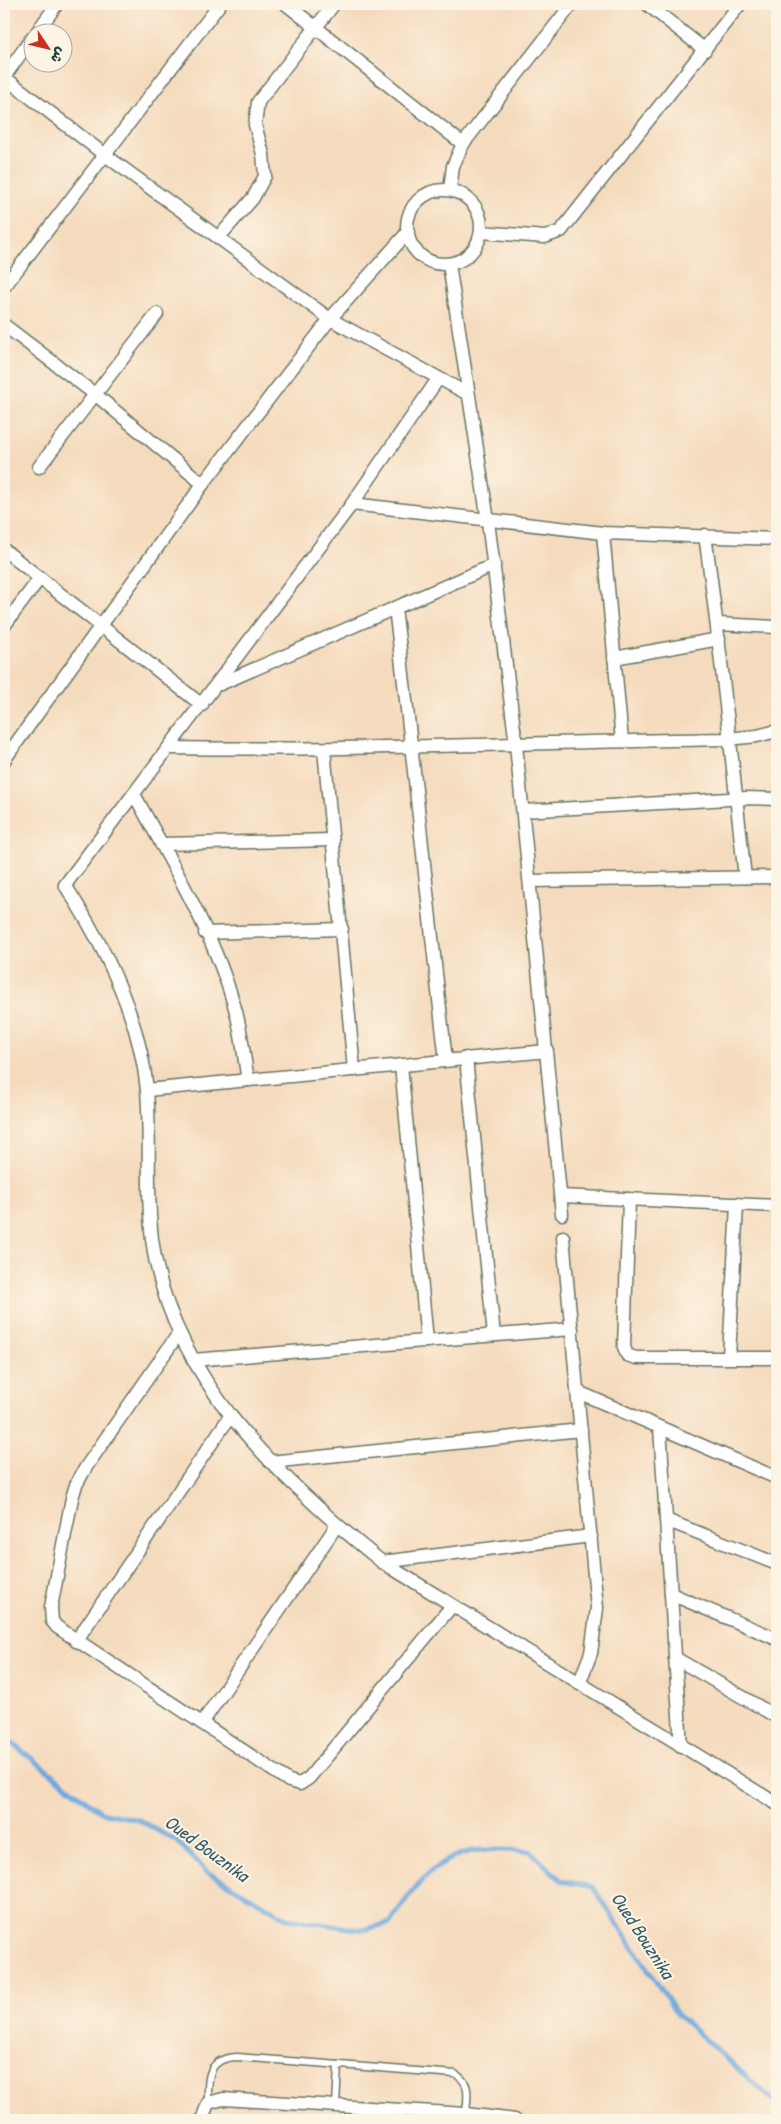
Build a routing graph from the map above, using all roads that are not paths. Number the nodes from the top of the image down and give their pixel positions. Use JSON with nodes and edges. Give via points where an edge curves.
{"nodes":[{"id":1,"x":58,"y":4,"type":"edge"},
{"id":2,"x":220,"y":4,"type":"edge"},
{"id":3,"x":286,"y":4,"type":"edge"},
{"id":4,"x":334,"y":4,"type":"edge"},
{"id":5,"x":572,"y":4,"type":"edge"},
{"id":6,"x":647,"y":4,"type":"edge"},
{"id":7,"x":740,"y":4,"type":"edge"},
{"id":8,"x":44,"y":22,"type":"edge"},
{"id":9,"x":317,"y":28,"type":"junction"},
{"id":10,"x":705,"y":50,"type":"junction"},
{"id":11,"x":22,"y":52,"type":"edge"},
{"id":12,"x":463,"y":144,"type":"junction"},
{"id":13,"x":105,"y":155,"type":"junction"},
{"id":14,"x":450,"y":190,"type":"junction"},
{"id":15,"x":408,"y":232,"type":"junction"},
{"id":16,"x":481,"y":232,"type":"junction"},
{"id":17,"x":219,"y":237,"type":"junction"},
{"id":18,"x":449,"y":264,"type":"junction"},
{"id":19,"x":4,"y":287,"type":"edge"},
{"id":20,"x":157,"y":314,"type":"dead end"},
{"id":21,"x":330,"y":319,"type":"junction"},
{"id":22,"x":4,"y":325,"type":"edge"},
{"id":23,"x":438,"y":379,"type":"junction"},
{"id":24,"x":468,"y":394,"type":"junction"},
{"id":25,"x":96,"y":395,"type":"junction"},
{"id":26,"x":39,"y":467,"type":"dead end"},
{"id":27,"x":203,"y":484,"type":"junction"},
{"id":28,"x":352,"y":504,"type":"junction"},
{"id":29,"x":488,"y":520,"type":"junction"},
{"id":30,"x":603,"y":533,"type":"junction"},
{"id":31,"x":705,"y":536,"type":"junction"},
{"id":32,"x":777,"y":538,"type":"edge"},
{"id":33,"x":4,"y":550,"type":"edge"},
{"id":34,"x":494,"y":565,"type":"junction"},
{"id":35,"x":40,"y":578,"type":"junction"},
{"id":36,"x":395,"y":608,"type":"junction"},
{"id":37,"x":100,"y":624,"type":"junction"},
{"id":38,"x":718,"y":624,"type":"junction"},
{"id":39,"x":4,"y":626,"type":"edge"},
{"id":40,"x":777,"y":627,"type":"edge"},
{"id":41,"x":719,"y":639,"type":"junction"},
{"id":42,"x":614,"y":658,"type":"junction"},
{"id":43,"x":217,"y":685,"type":"junction"},
{"id":44,"x":202,"y":705,"type":"junction"},
{"id":45,"x":777,"y":731,"type":"edge"},
{"id":46,"x":728,"y":739,"type":"junction"},
{"id":47,"x":622,"y":741,"type":"junction"},
{"id":48,"x":516,"y":745,"type":"junction"},
{"id":49,"x":413,"y":746,"type":"junction"},
{"id":50,"x":169,"y":748,"type":"junction"},
{"id":51,"x":324,"y":749,"type":"junction"},
{"id":52,"x":4,"y":760,"type":"edge"},
{"id":53,"x":134,"y":794,"type":"junction"},
{"id":54,"x":736,"y":799,"type":"junction"},
{"id":55,"x":777,"y":799,"type":"edge"},
{"id":56,"x":523,"y":811,"type":"junction"},
{"id":57,"x":333,"y":840,"type":"junction"},
{"id":58,"x":161,"y":844,"type":"junction"},
{"id":59,"x":745,"y":876,"type":"junction"},
{"id":60,"x":777,"y":877,"type":"edge"},
{"id":61,"x":530,"y":881,"type":"junction"},
{"id":62,"x":342,"y":929,"type":"junction"},
{"id":63,"x":205,"y":933,"type":"junction"},
{"id":64,"x":547,"y":1050,"type":"junction"},
{"id":65,"x":466,"y":1058,"type":"junction"},
{"id":66,"x":446,"y":1060,"type":"junction"},
{"id":67,"x":401,"y":1065,"type":"junction"},
{"id":68,"x":354,"y":1070,"type":"junction"},
{"id":69,"x":248,"y":1080,"type":"junction"},
{"id":70,"x":147,"y":1090,"type":"junction"},
{"id":71,"x":561,"y":1196,"type":"junction"},
{"id":72,"x":629,"y":1199,"type":"junction"},
{"id":73,"x":737,"y":1204,"type":"junction"},
{"id":74,"x":777,"y":1206,"type":"edge"},
{"id":75,"x":562,"y":1214,"type":"dead end"},
{"id":76,"x":564,"y":1237,"type":"dead end"},
{"id":77,"x":572,"y":1329,"type":"junction"},
{"id":78,"x":179,"y":1332,"type":"junction"},
{"id":79,"x":494,"y":1335,"type":"junction"},
{"id":80,"x":426,"y":1341,"type":"junction"},
{"id":81,"x":729,"y":1357,"type":"junction"},
{"id":82,"x":777,"y":1358,"type":"edge"},
{"id":83,"x":193,"y":1360,"type":"junction"},
{"id":84,"x":578,"y":1392,"type":"junction"},
{"id":85,"x":231,"y":1415,"type":"junction"},
{"id":86,"x":660,"y":1428,"type":"junction"},
{"id":87,"x":581,"y":1430,"type":"junction"},
{"id":88,"x":270,"y":1462,"type":"junction"},
{"id":89,"x":777,"y":1478,"type":"edge"},
{"id":90,"x":666,"y":1520,"type":"junction"},
{"id":91,"x":337,"y":1525,"type":"junction"},
{"id":92,"x":591,"y":1536,"type":"junction"},
{"id":93,"x":382,"y":1562,"type":"junction"},
{"id":94,"x":777,"y":1564,"type":"edge"},
{"id":95,"x":671,"y":1594,"type":"junction"},
{"id":96,"x":451,"y":1606,"type":"junction"},
{"id":97,"x":777,"y":1639,"type":"edge"},
{"id":98,"x":76,"y":1640,"type":"junction"},
{"id":99,"x":676,"y":1658,"type":"junction"},
{"id":100,"x":579,"y":1684,"type":"junction"},
{"id":101,"x":777,"y":1717,"type":"edge"},
{"id":102,"x":202,"y":1723,"type":"junction"},
{"id":103,"x":681,"y":1746,"type":"junction"},
{"id":104,"x":777,"y":1804,"type":"edge"},
{"id":105,"x":338,"y":2064,"type":"junction"},
{"id":106,"x":208,"y":2103,"type":"junction"},
{"id":107,"x":336,"y":2106,"type":"junction"},
{"id":108,"x":466,"y":2114,"type":"junction"},
{"id":109,"x":202,"y":2120,"type":"edge"},
{"id":110,"x":515,"y":2120,"type":"edge"}],
"edges":[{"from":1,"to":8,"type":"street"},
{"from":2,"to":13,"type":"street"},
{"from":3,"to":9,"type":"street"},
{"from":4,"to":9,"type":"street"},
{"from":5,"to":12,"type":"street"},
{"from":6,"to":10,"type":"street"},
{"from":7,"to":10,"type":"street"},
{"from":9,"to":12,"type":"street"},
{"from":9,"to":17,"type":"street","via":[[258,102],[255,125],[265,176],[252,198]]},
{"from":10,"to":16,"type":"street","via":[[561,231],[545,237]]},
{"from":11,"to":13,"type":"street","via":[[4,78]]},
{"from":12,"to":14,"type":"street","via":[[454,166]]},
{"from":13,"to":17,"type":"street"},
{"from":13,"to":19,"type":"street"},
{"from":14,"to":15,"type":"street","via":[[431,193],[415,204]]},
{"from":14,"to":16,"type":"street","via":[[474,205]]},
{"from":15,"to":18,"type":"street","via":[[421,256]]},
{"from":15,"to":21,"type":"street"},
{"from":16,"to":18,"type":"street","via":[[478,242],[466,257]]},
{"from":17,"to":21,"type":"street"},
{"from":18,"to":24,"type":"street"},
{"from":20,"to":25,"type":"street"},
{"from":21,"to":23,"type":"street"},
{"from":21,"to":27,"type":"street"},
{"from":22,"to":25,"type":"street"},
{"from":23,"to":24,"type":"street"},
{"from":23,"to":28,"type":"street"},
{"from":24,"to":29,"type":"street"},
{"from":25,"to":26,"type":"street"},
{"from":25,"to":27,"type":"street"},
{"from":27,"to":37,"type":"street"},
{"from":28,"to":29,"type":"street"},
{"from":28,"to":43,"type":"street"},
{"from":29,"to":30,"type":"street"},
{"from":29,"to":34,"type":"street"},
{"from":30,"to":31,"type":"street"},
{"from":30,"to":42,"type":"street"},
{"from":31,"to":32,"type":"street"},
{"from":31,"to":38,"type":"street"},
{"from":33,"to":35,"type":"street"},
{"from":34,"to":36,"type":"street"},
{"from":34,"to":48,"type":"street"},
{"from":35,"to":37,"type":"street"},
{"from":35,"to":39,"type":"street"},
{"from":36,"to":43,"type":"street"},
{"from":36,"to":49,"type":"street"},
{"from":37,"to":44,"type":"street"},
{"from":37,"to":52,"type":"street"},
{"from":38,"to":40,"type":"street"},
{"from":38,"to":41,"type":"street"},
{"from":41,"to":42,"type":"street"},
{"from":41,"to":46,"type":"street"},
{"from":42,"to":47,"type":"street"},
{"from":43,"to":44,"type":"street"},
{"from":44,"to":50,"type":"street"},
{"from":45,"to":46,"type":"street"},
{"from":46,"to":47,"type":"street"},
{"from":46,"to":54,"type":"street"},
{"from":47,"to":48,"type":"street"},
{"from":48,"to":49,"type":"street"},
{"from":48,"to":56,"type":"street"},
{"from":49,"to":51,"type":"street"},
{"from":49,"to":66,"type":"street"},
{"from":50,"to":51,"type":"street"},
{"from":50,"to":53,"type":"street"},
{"from":51,"to":57,"type":"street"},
{"from":53,"to":58,"type":"street"},
{"from":53,"to":70,"type":"street","via":[[65,885],[83,912],[128,1008],[140,1048]]},
{"from":54,"to":55,"type":"street"},
{"from":54,"to":56,"type":"street"},
{"from":54,"to":59,"type":"street"},
{"from":56,"to":61,"type":"street"},
{"from":57,"to":58,"type":"street"},
{"from":57,"to":62,"type":"street"},
{"from":58,"to":63,"type":"street"},
{"from":59,"to":60,"type":"street"},
{"from":59,"to":61,"type":"street"},
{"from":61,"to":64,"type":"street"},
{"from":62,"to":63,"type":"street"},
{"from":62,"to":68,"type":"street"},
{"from":63,"to":69,"type":"street","via":[[236,1012]]},
{"from":64,"to":65,"type":"street"},
{"from":64,"to":71,"type":"street"},
{"from":65,"to":66,"type":"street"},
{"from":65,"to":79,"type":"street"},
{"from":66,"to":67,"type":"street"},
{"from":67,"to":68,"type":"street"},
{"from":67,"to":80,"type":"street"},
{"from":68,"to":69,"type":"street"},
{"from":69,"to":70,"type":"street"},
{"from":70,"to":78,"type":"street","via":[[152,1239]]},
{"from":71,"to":72,"type":"street"},
{"from":71,"to":75,"type":"street"},
{"from":72,"to":73,"type":"street"},
{"from":72,"to":81,"type":"street","via":[[624,1352],[636,1358]]},
{"from":73,"to":74,"type":"street"},
{"from":73,"to":81,"type":"street"},
{"from":76,"to":77,"type":"street"},
{"from":77,"to":79,"type":"street"},
{"from":77,"to":84,"type":"street"},
{"from":78,"to":83,"type":"street"},
{"from":78,"to":98,"type":"street","via":[[76,1485],[50,1614],[57,1627]]},
{"from":79,"to":80,"type":"street"},
{"from":80,"to":83,"type":"street"},
{"from":81,"to":82,"type":"street"},
{"from":83,"to":85,"type":"street"},
{"from":84,"to":86,"type":"street"},
{"from":84,"to":87,"type":"street"},
{"from":85,"to":88,"type":"street"},
{"from":85,"to":98,"type":"street"},
{"from":86,"to":89,"type":"street"},
{"from":86,"to":90,"type":"street"},
{"from":87,"to":88,"type":"street"},
{"from":87,"to":92,"type":"street"},
{"from":88,"to":91,"type":"street"},
{"from":90,"to":94,"type":"street"},
{"from":90,"to":95,"type":"street"},
{"from":91,"to":93,"type":"street"},
{"from":91,"to":102,"type":"street"},
{"from":92,"to":93,"type":"street"},
{"from":92,"to":100,"type":"street","via":[[597,1620],[591,1653]]},
{"from":93,"to":96,"type":"street"},
{"from":95,"to":97,"type":"street"},
{"from":95,"to":99,"type":"street"},
{"from":96,"to":100,"type":"street"},
{"from":96,"to":102,"type":"street","via":[[306,1782],[294,1784]]},
{"from":98,"to":102,"type":"street"},
{"from":99,"to":101,"type":"street"},
{"from":99,"to":103,"type":"street"},
{"from":100,"to":103,"type":"street"},
{"from":103,"to":104,"type":"street"},
{"from":105,"to":106,"type":"lane","via":[[227,2057],[211,2070]]},
{"from":105,"to":107,"type":"lane"},
{"from":105,"to":108,"type":"lane","via":[[455,2074],[467,2085]]},
{"from":106,"to":107,"type":"street","via":[[222,2100]]},
{"from":106,"to":109,"type":"street"},
{"from":107,"to":108,"type":"street"},
{"from":108,"to":110,"type":"street"}]}
